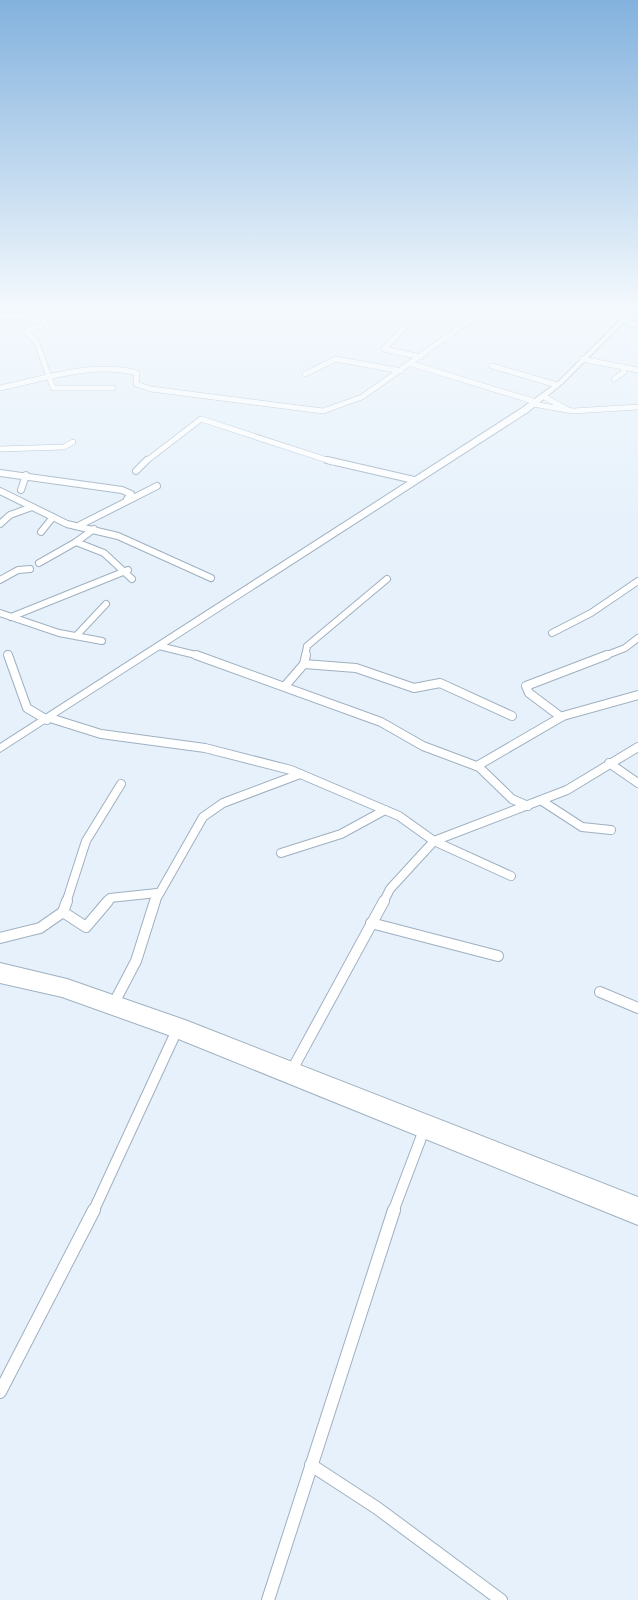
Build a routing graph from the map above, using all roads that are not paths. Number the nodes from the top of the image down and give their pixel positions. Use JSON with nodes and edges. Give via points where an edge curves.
{"nodes":[{"id":1,"x":39,"y":381,"type":"edge"},
{"id":2,"x":49,"y":381,"type":"edge"},
{"id":3,"x":136,"y":381,"type":"edge"},
{"id":4,"x":387,"y":381,"type":"edge"},
{"id":5,"x":468,"y":381,"type":"edge"},
{"id":6,"x":542,"y":381,"type":"edge"},
{"id":7,"x":561,"y":381,"type":"edge"},
{"id":8,"x":557,"y":385,"type":"junction"},
{"id":9,"x":0,"y":388,"type":"edge"},
{"id":10,"x":113,"y":388,"type":"dead end"},
{"id":11,"x":537,"y":401,"type":"junction"},
{"id":12,"x":638,"y":407,"type":"edge"},
{"id":13,"x":573,"y":411,"type":"junction"},
{"id":14,"x":73,"y":442,"type":"dead end"},
{"id":15,"x":0,"y":449,"type":"edge"},
{"id":16,"x":136,"y":471,"type":"dead end"},
{"id":17,"x":0,"y":473,"type":"edge"},
{"id":18,"x":26,"y":475,"type":"junction"},
{"id":19,"x":414,"y":480,"type":"junction"},
{"id":20,"x":157,"y":486,"type":"dead end"},
{"id":21,"x":21,"y":490,"type":"dead end"},
{"id":22,"x":0,"y":491,"type":"edge"},
{"id":23,"x":127,"y":499,"type":"junction"},
{"id":24,"x":33,"y":507,"type":"junction"},
{"id":25,"x":53,"y":517,"type":"junction"},
{"id":26,"x":0,"y":524,"type":"edge"},
{"id":27,"x":79,"y":525,"type":"junction"},
{"id":28,"x":94,"y":529,"type":"junction"},
{"id":29,"x":41,"y":532,"type":"dead end"},
{"id":30,"x":76,"y":542,"type":"junction"},
{"id":31,"x":39,"y":563,"type":"dead end"},
{"id":32,"x":30,"y":569,"type":"dead end"},
{"id":33,"x":125,"y":570,"type":"junction"},
{"id":34,"x":211,"y":578,"type":"dead end"},
{"id":35,"x":132,"y":579,"type":"dead end"},
{"id":36,"x":387,"y":579,"type":"dead end"},
{"id":37,"x":0,"y":580,"type":"edge"},
{"id":38,"x":638,"y":581,"type":"edge"},
{"id":39,"x":106,"y":604,"type":"dead end"},
{"id":40,"x":0,"y":613,"type":"edge"},
{"id":41,"x":11,"y":617,"type":"junction"},
{"id":42,"x":552,"y":633,"type":"dead end"},
{"id":43,"x":76,"y":636,"type":"junction"},
{"id":44,"x":638,"y":638,"type":"edge"},
{"id":45,"x":102,"y":641,"type":"dead end"},
{"id":46,"x":159,"y":646,"type":"junction"},
{"id":47,"x":8,"y":654,"type":"dead end"},
{"id":48,"x":304,"y":664,"type":"junction"},
{"id":49,"x":285,"y":686,"type":"junction"},
{"id":50,"x":638,"y":695,"type":"edge"},
{"id":51,"x":512,"y":716,"type":"dead end"},
{"id":52,"x":561,"y":717,"type":"junction"},
{"id":53,"x":49,"y":719,"type":"junction"},
{"id":54,"x":638,"y":747,"type":"edge"},
{"id":55,"x":0,"y":749,"type":"edge"},
{"id":56,"x":609,"y":763,"type":"junction"},
{"id":57,"x":483,"y":767,"type":"junction"},
{"id":58,"x":300,"y":774,"type":"junction"},
{"id":59,"x":638,"y":783,"type":"edge"},
{"id":60,"x":121,"y":784,"type":"dead end"},
{"id":61,"x":512,"y":799,"type":"junction"},
{"id":62,"x":542,"y":801,"type":"junction"},
{"id":63,"x":528,"y":806,"type":"junction"},
{"id":64,"x":385,"y":810,"type":"junction"},
{"id":65,"x":511,"y":812,"type":"junction"},
{"id":66,"x":611,"y":830,"type":"dead end"},
{"id":67,"x":434,"y":841,"type":"junction"},
{"id":68,"x":281,"y":853,"type":"dead end"},
{"id":69,"x":511,"y":876,"type":"dead end"},
{"id":70,"x":157,"y":893,"type":"junction"},
{"id":71,"x":63,"y":912,"type":"junction"},
{"id":72,"x":371,"y":923,"type":"junction"},
{"id":73,"x":0,"y":938,"type":"edge"},
{"id":74,"x":498,"y":956,"type":"dead end"},
{"id":75,"x":0,"y":968,"type":"edge"},
{"id":76,"x":0,"y":978,"type":"edge"},
{"id":77,"x":600,"y":992,"type":"dead end"},
{"id":78,"x":115,"y":1001,"type":"junction"},
{"id":79,"x":638,"y":1008,"type":"edge"},
{"id":80,"x":178,"y":1028,"type":"junction"},
{"id":81,"x":293,"y":1068,"type":"junction"},
{"id":82,"x":426,"y":1125,"type":"junction"},
{"id":83,"x":638,"y":1205,"type":"edge"},
{"id":84,"x":638,"y":1217,"type":"edge"},
{"id":85,"x":0,"y":1392,"type":"edge"},
{"id":86,"x":311,"y":1465,"type":"junction"},
{"id":87,"x":268,"y":1600,"type":"edge"},
{"id":88,"x":501,"y":1600,"type":"edge"}],
"edges":[{"from":1,"to":9,"type":"street"},
{"from":2,"to":10,"type":"street","via":[[55,389]]},
{"from":3,"to":4,"type":"street","via":[[151,389],[323,411],[354,402]]},
{"from":5,"to":11,"type":"street"},
{"from":6,"to":8,"type":"street"},
{"from":7,"to":8,"type":"street"},
{"from":8,"to":11,"type":"street"},
{"from":11,"to":13,"type":"street"},
{"from":11,"to":13,"type":"street"},
{"from":11,"to":19,"type":"street"},
{"from":12,"to":13,"type":"street"},
{"from":14,"to":15,"type":"street","via":[[64,447]]},
{"from":16,"to":19,"type":"street","via":[[201,419],[346,466]]},
{"from":17,"to":18,"type":"street"},
{"from":18,"to":21,"type":"street"},
{"from":18,"to":23,"type":"street","via":[[122,490],[131,494]]},
{"from":19,"to":46,"type":"street"},
{"from":20,"to":23,"type":"street"},
{"from":22,"to":24,"type":"street"},
{"from":23,"to":27,"type":"street"},
{"from":24,"to":25,"type":"street"},
{"from":24,"to":26,"type":"street"},
{"from":25,"to":27,"type":"street"},
{"from":25,"to":29,"type":"street"},
{"from":27,"to":28,"type":"street"},
{"from":28,"to":30,"type":"street"},
{"from":28,"to":34,"type":"street"},
{"from":30,"to":31,"type":"street"},
{"from":30,"to":33,"type":"street","via":[[104,553]]},
{"from":32,"to":37,"type":"street"},
{"from":33,"to":35,"type":"street"},
{"from":33,"to":41,"type":"street"},
{"from":36,"to":48,"type":"street","via":[[307,646]]},
{"from":38,"to":42,"type":"street"},
{"from":39,"to":43,"type":"street"},
{"from":40,"to":41,"type":"street"},
{"from":41,"to":43,"type":"street"},
{"from":43,"to":45,"type":"street"},
{"from":44,"to":52,"type":"street","via":[[625,648],[526,686]]},
{"from":46,"to":49,"type":"street"},
{"from":46,"to":53,"type":"street"},
{"from":47,"to":53,"type":"street","via":[[27,708]]},
{"from":48,"to":49,"type":"street"},
{"from":48,"to":51,"type":"street","via":[[356,668],[414,688],[440,683]]},
{"from":49,"to":57,"type":"street"},
{"from":50,"to":52,"type":"street"},
{"from":52,"to":57,"type":"street"},
{"from":53,"to":55,"type":"street"},
{"from":53,"to":58,"type":"street","via":[[101,734],[205,748]]},
{"from":54,"to":56,"type":"street"},
{"from":56,"to":59,"type":"street"},
{"from":56,"to":62,"type":"street"},
{"from":57,"to":61,"type":"street"},
{"from":58,"to":64,"type":"street"},
{"from":58,"to":70,"type":"street","via":[[223,803],[203,817]]},
{"from":60,"to":71,"type":"street","via":[[86,841]]},
{"from":61,"to":63,"type":"street"},
{"from":61,"to":65,"type":"street"},
{"from":62,"to":63,"type":"street"},
{"from":62,"to":66,"type":"street","via":[[577,826]]},
{"from":63,"to":65,"type":"street"},
{"from":64,"to":67,"type":"street"},
{"from":64,"to":68,"type":"street","via":[[341,834]]},
{"from":65,"to":67,"type":"street"},
{"from":67,"to":69,"type":"street"},
{"from":67,"to":72,"type":"street","via":[[390,889]]},
{"from":70,"to":71,"type":"street","via":[[110,898],[86,927]]},
{"from":70,"to":78,"type":"street","via":[[136,961]]},
{"from":71,"to":73,"type":"street","via":[[40,928]]},
{"from":72,"to":74,"type":"street"},
{"from":72,"to":81,"type":"street"},
{"from":75,"to":78,"type":"main road"},
{"from":76,"to":80,"type":"main road"},
{"from":77,"to":79,"type":"street"},
{"from":78,"to":80,"type":"main road"},
{"from":80,"to":81,"type":"main road"},
{"from":80,"to":82,"type":"main road"},
{"from":80,"to":85,"type":"street","via":[[97,1205]]},
{"from":81,"to":82,"type":"main road"},
{"from":82,"to":83,"type":"main road"},
{"from":82,"to":84,"type":"main road"},
{"from":82,"to":86,"type":"street"},
{"from":86,"to":87,"type":"street"},
{"from":86,"to":88,"type":"street"}]}
